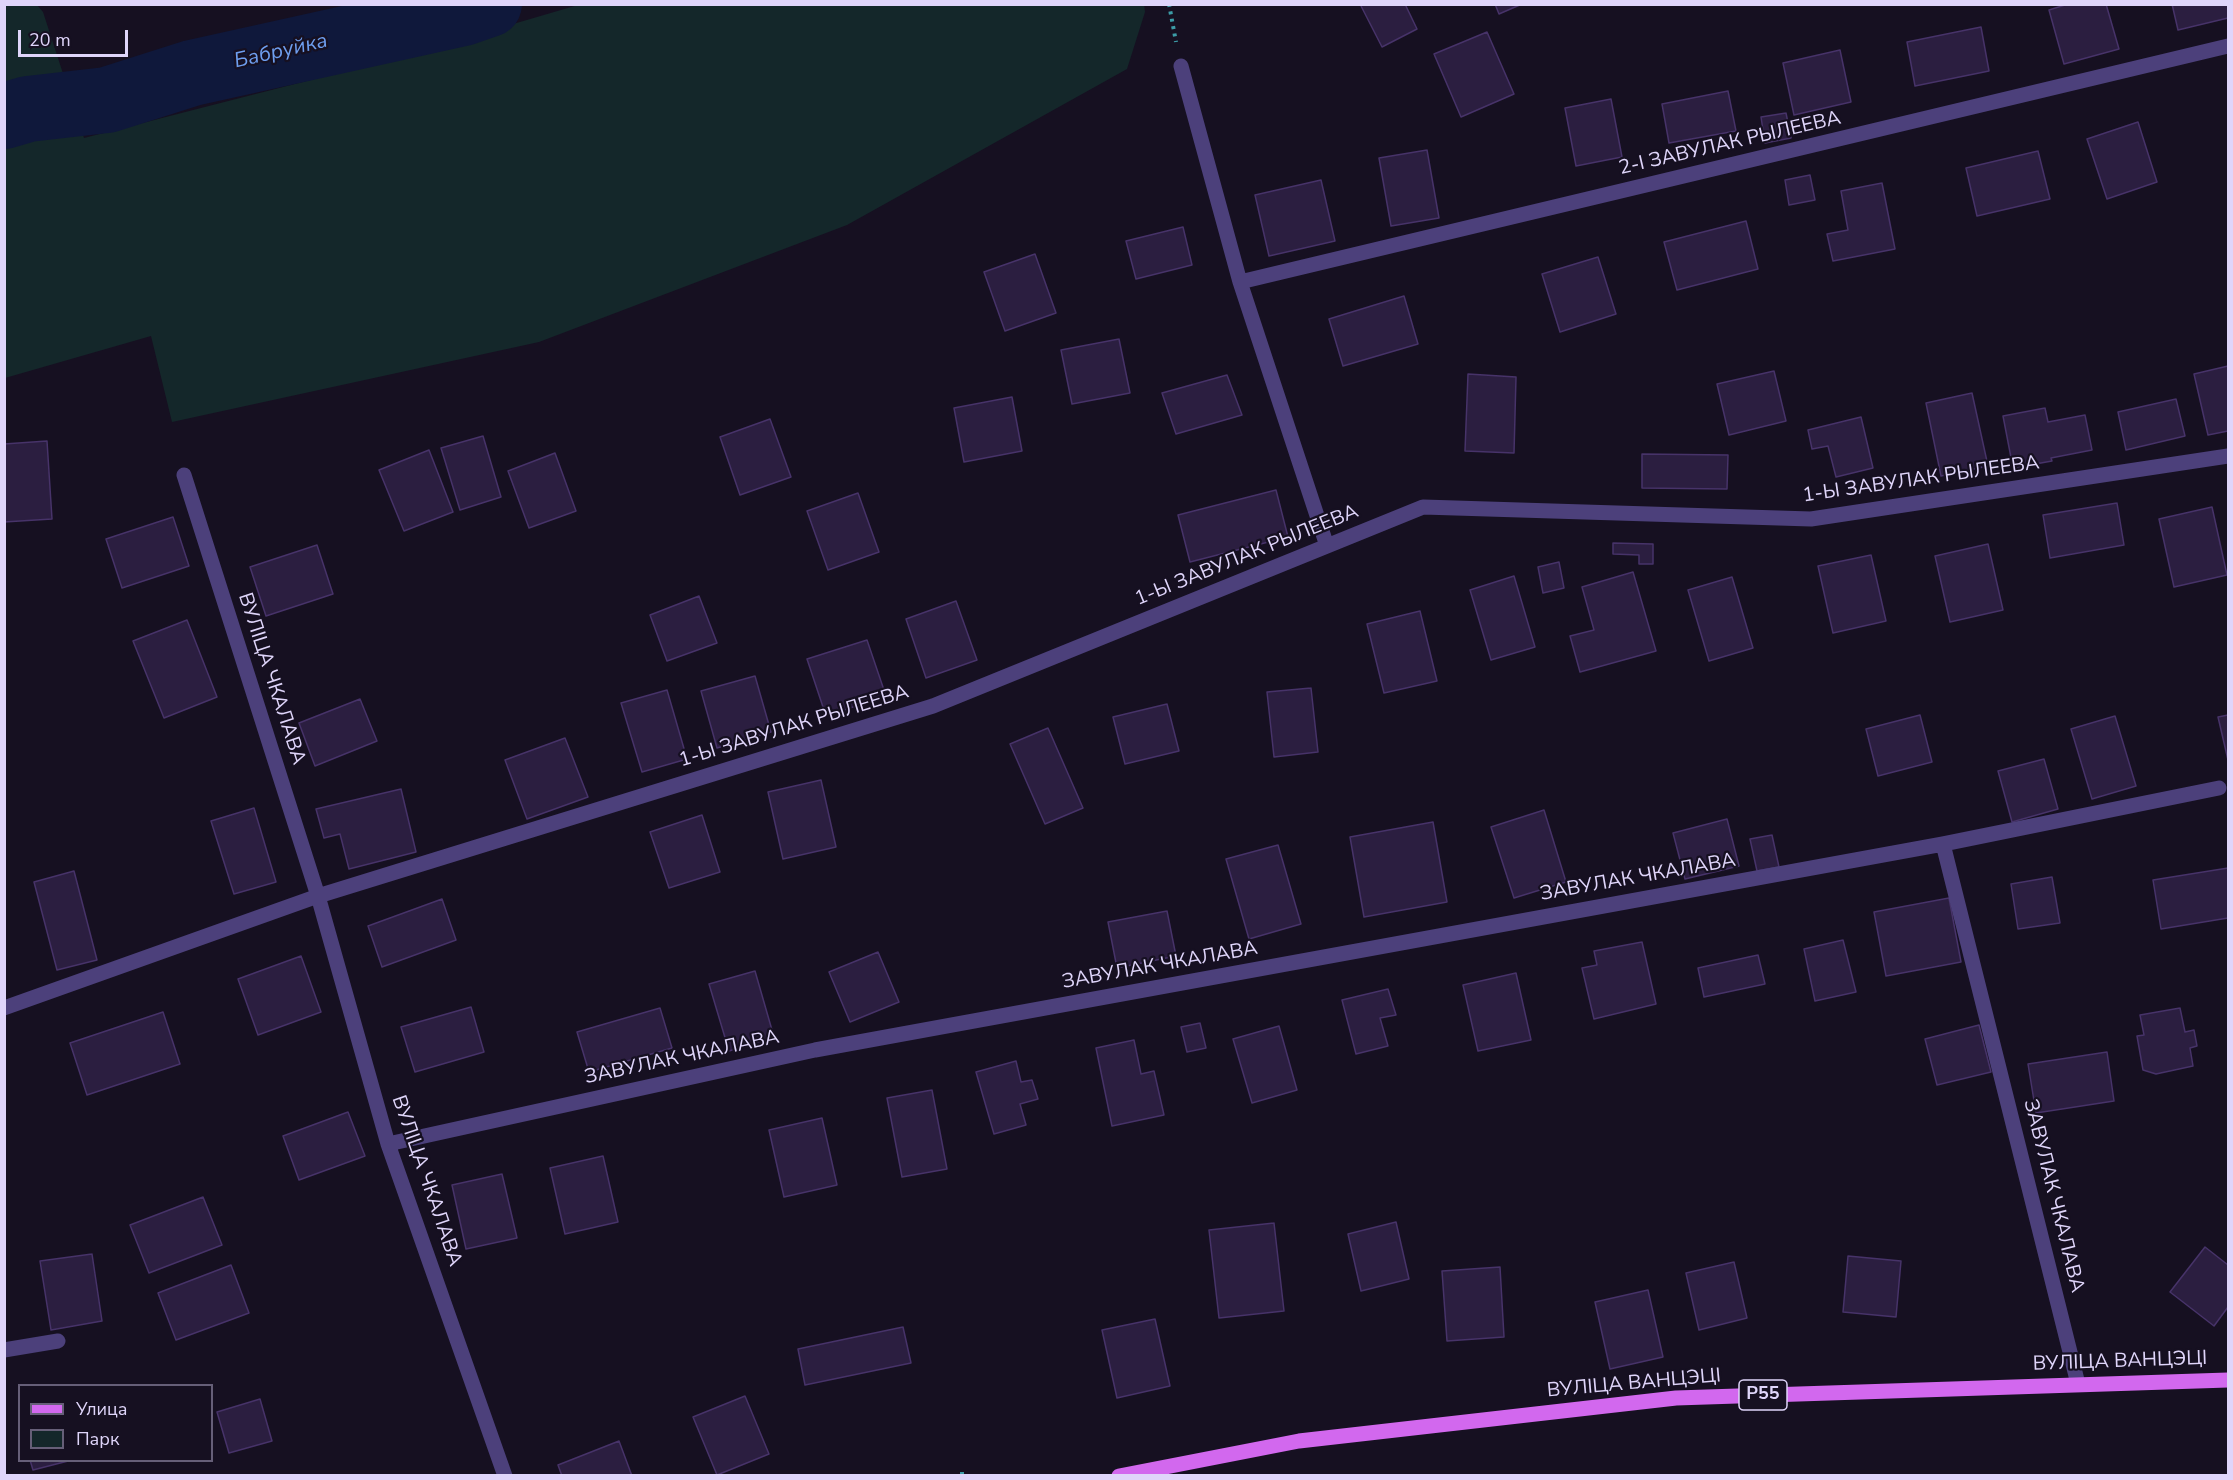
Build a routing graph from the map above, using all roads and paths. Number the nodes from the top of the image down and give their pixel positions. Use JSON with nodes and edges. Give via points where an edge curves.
{"nodes":[{"id":1,"x":1170,"y":4,"type":"edge"},
{"id":2,"x":2229,"y":46,"type":"edge"},
{"id":3,"x":1180,"y":66,"type":"joint"},
{"id":4,"x":1240,"y":282,"type":"junction"},
{"id":5,"x":2229,"y":456,"type":"edge"},
{"id":6,"x":184,"y":475,"type":"dead end"},
{"id":7,"x":1327,"y":546,"type":"junction"},
{"id":8,"x":2219,"y":788,"type":"dead end"},
{"id":9,"x":1943,"y":844,"type":"junction"},
{"id":10,"x":318,"y":896,"type":"junction"},
{"id":11,"x":4,"y":1008,"type":"edge"},
{"id":12,"x":388,"y":1144,"type":"junction"},
{"id":13,"x":58,"y":1341,"type":"dead end"},
{"id":14,"x":4,"y":1350,"type":"edge"},
{"id":15,"x":2229,"y":1380,"type":"edge"},
{"id":16,"x":2078,"y":1384,"type":"junction"},
{"id":17,"x":505,"y":1476,"type":"edge"},
{"id":18,"x":1119,"y":1476,"type":"edge"}],
"edges":[{"from":1,"to":3,"type":"path"},
{"from":2,"to":4,"type":"street","name":"2-І ЗАВУЛАК РЫЛЕЕВА"},
{"from":3,"to":4,"type":"street"},
{"from":4,"to":7,"type":"street"},
{"from":5,"to":7,"type":"street","name":"1-Ы ЗАВУЛАК РЫЛЕЕВА","via":[[1810,519],[1423,507]]},
{"from":6,"to":10,"type":"street","name":"ВУЛІЦА ЧКАЛАВА"},
{"from":7,"to":10,"type":"street","name":"1-Ы ЗАВУЛАК РЫЛЕЕВА","via":[[933,706]]},
{"from":8,"to":9,"type":"street","name":"ЗАВУЛАК ЧКАЛАВА"},
{"from":9,"to":12,"type":"street","name":"ЗАВУЛАК ЧКАЛАВА","via":[[815,1050]]},
{"from":9,"to":16,"type":"street","name":"ЗАВУЛАК ЧКАЛАВА"},
{"from":10,"to":11,"type":"street"},
{"from":10,"to":12,"type":"street","name":"ВУЛІЦА ЧКАЛАВА"},
{"from":12,"to":17,"type":"street","name":"ВУЛІЦА ЧКАЛАВА"},
{"from":13,"to":14,"type":"street"},
{"from":15,"to":16,"type":"main road","name":"ВУЛІЦА ВАНЦЭЦІ","number":"Р55"},
{"from":16,"to":18,"type":"main road","name":"ВУЛІЦА ВАНЦЭЦІ","number":"Р55","via":[[1676,1398],[1299,1441]]}]}
